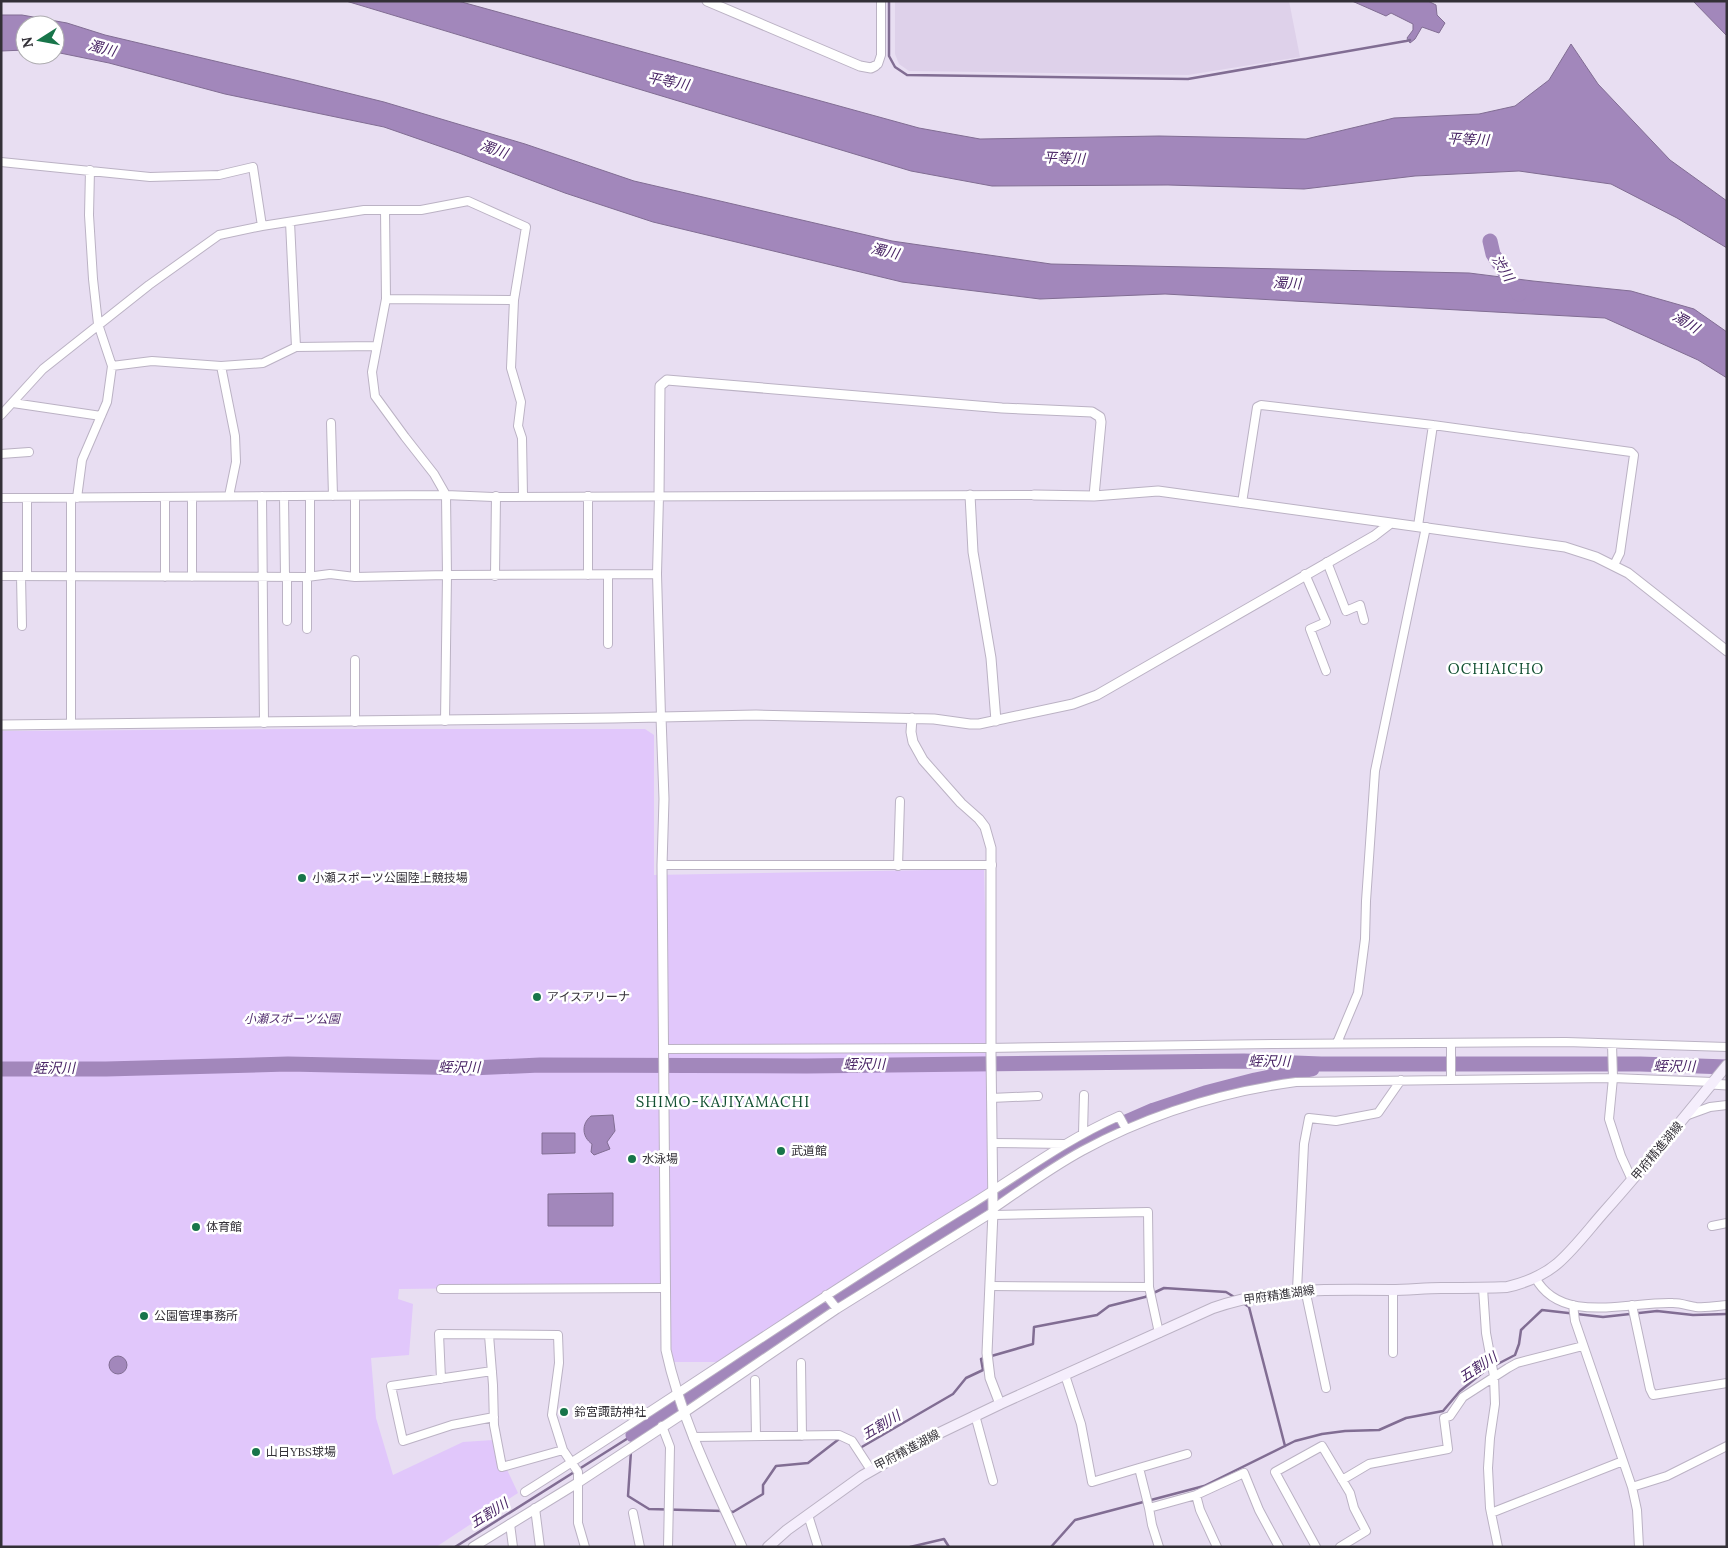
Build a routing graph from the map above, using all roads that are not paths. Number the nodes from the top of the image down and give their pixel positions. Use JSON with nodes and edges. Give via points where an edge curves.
{"nodes":[{"id":1,"x":707,"y":1,"type":"edge"},
{"id":2,"x":881,"y":1,"type":"edge"},
{"id":3,"x":874,"y":66,"type":"joint"},
{"id":4,"x":1,"y":162,"type":"edge"},
{"id":5,"x":90,"y":170,"type":"junction"},
{"id":6,"x":385,"y":210,"type":"junction"},
{"id":7,"x":290,"y":222,"type":"junction"},
{"id":8,"x":262,"y":226,"type":"junction"},
{"id":9,"x":386,"y":299,"type":"junction"},
{"id":10,"x":514,"y":300,"type":"junction"},
{"id":11,"x":98,"y":324,"type":"junction"},
{"id":12,"x":377,"y":346,"type":"junction"},
{"id":13,"x":296,"y":347,"type":"junction"},
{"id":14,"x":112,"y":366,"type":"junction"},
{"id":15,"x":220,"y":366,"type":"junction"},
{"id":16,"x":13,"y":403,"type":"junction"},
{"id":17,"x":1,"y":415,"type":"edge"},
{"id":18,"x":101,"y":416,"type":"junction"},
{"id":19,"x":331,"y":423,"type":"dead end"},
{"id":20,"x":1433,"y":425,"type":"junction"},
{"id":21,"x":28,"y":452,"type":"dead end"},
{"id":22,"x":1,"y":454,"type":"edge"},
{"id":23,"x":446,"y":495,"type":"junction"},
{"id":24,"x":970,"y":495,"type":"junction"},
{"id":25,"x":229,"y":496,"type":"junction"},
{"id":26,"x":262,"y":496,"type":"junction"},
{"id":27,"x":284,"y":496,"type":"junction"},
{"id":28,"x":310,"y":496,"type":"junction"},
{"id":29,"x":333,"y":496,"type":"junction"},
{"id":30,"x":355,"y":496,"type":"junction"},
{"id":31,"x":496,"y":496,"type":"junction"},
{"id":32,"x":523,"y":496,"type":"junction"},
{"id":33,"x":588,"y":496,"type":"junction"},
{"id":34,"x":659,"y":496,"type":"junction"},
{"id":35,"x":1034,"y":496,"type":"joint"},
{"id":36,"x":1094,"y":496,"type":"junction"},
{"id":37,"x":165,"y":497,"type":"junction"},
{"id":38,"x":192,"y":497,"type":"junction"},
{"id":39,"x":1,"y":498,"type":"edge"},
{"id":40,"x":27,"y":498,"type":"junction"},
{"id":41,"x":74,"y":498,"type":"junction"},
{"id":42,"x":1242,"y":503,"type":"junction"},
{"id":43,"x":1391,"y":523,"type":"junction"},
{"id":44,"x":1422,"y":526,"type":"junction"},
{"id":45,"x":1327,"y":562,"type":"junction"},
{"id":46,"x":1614,"y":566,"type":"junction"},
{"id":47,"x":657,"y":574,"type":"junction"},
{"id":48,"x":1305,"y":574,"type":"junction"},
{"id":49,"x":447,"y":575,"type":"junction"},
{"id":50,"x":588,"y":575,"type":"junction"},
{"id":51,"x":608,"y":575,"type":"junction"},
{"id":52,"x":1,"y":576,"type":"edge"},
{"id":53,"x":24,"y":576,"type":"junction"},
{"id":54,"x":495,"y":576,"type":"junction"},
{"id":55,"x":71,"y":577,"type":"junction"},
{"id":56,"x":165,"y":577,"type":"junction"},
{"id":57,"x":192,"y":577,"type":"junction"},
{"id":58,"x":263,"y":577,"type":"junction"},
{"id":59,"x":286,"y":577,"type":"junction"},
{"id":60,"x":308,"y":577,"type":"junction"},
{"id":61,"x":355,"y":577,"type":"junction"},
{"id":62,"x":1364,"y":620,"type":"dead end"},
{"id":63,"x":287,"y":621,"type":"dead end"},
{"id":64,"x":22,"y":626,"type":"dead end"},
{"id":65,"x":307,"y":629,"type":"dead end"},
{"id":66,"x":608,"y":644,"type":"dead end"},
{"id":67,"x":1727,"y":651,"type":"edge"},
{"id":68,"x":355,"y":660,"type":"dead end"},
{"id":69,"x":1326,"y":671,"type":"dead end"},
{"id":70,"x":661,"y":717,"type":"junction"},
{"id":71,"x":912,"y":718,"type":"junction"},
{"id":72,"x":445,"y":720,"type":"junction"},
{"id":73,"x":996,"y":721,"type":"junction"},
{"id":74,"x":355,"y":722,"type":"junction"},
{"id":75,"x":264,"y":723,"type":"junction"},
{"id":76,"x":71,"y":724,"type":"junction"},
{"id":77,"x":1,"y":725,"type":"edge"},
{"id":78,"x":900,"y":801,"type":"dead end"},
{"id":79,"x":662,"y":865,"type":"junction"},
{"id":80,"x":992,"y":865,"type":"junction"},
{"id":81,"x":898,"y":866,"type":"junction"},
{"id":82,"x":1337,"y":1043,"type":"junction"},
{"id":83,"x":1451,"y":1046,"type":"junction"},
{"id":84,"x":1612,"y":1046,"type":"junction"},
{"id":85,"x":1727,"y":1047,"type":"edge"},
{"id":86,"x":991,"y":1051,"type":"junction"},
{"id":87,"x":663,"y":1052,"type":"junction"},
{"id":88,"x":1727,"y":1065,"type":"edge"},
{"id":89,"x":1451,"y":1077,"type":"junction"},
{"id":90,"x":1613,"y":1077,"type":"junction"},
{"id":91,"x":1400,"y":1080,"type":"junction"},
{"id":92,"x":1713,"y":1082,"type":"junction"},
{"id":93,"x":1727,"y":1085,"type":"edge"},
{"id":94,"x":1084,"y":1095,"type":"dead end"},
{"id":95,"x":1038,"y":1096,"type":"dead end"},
{"id":96,"x":991,"y":1098,"type":"junction"},
{"id":97,"x":1727,"y":1105,"type":"edge"},
{"id":98,"x":1686,"y":1116,"type":"junction"},
{"id":99,"x":1126,"y":1129,"type":"junction"},
{"id":100,"x":1083,"y":1133,"type":"junction"},
{"id":101,"x":992,"y":1143,"type":"junction"},
{"id":102,"x":1064,"y":1144,"type":"junction"},
{"id":103,"x":1632,"y":1180,"type":"junction"},
{"id":104,"x":992,"y":1192,"type":"junction"},
{"id":105,"x":993,"y":1211,"type":"junction"},
{"id":106,"x":1727,"y":1223,"type":"edge"},
{"id":107,"x":1712,"y":1226,"type":"dead end"},
{"id":108,"x":1535,"y":1277,"type":"junction"},
{"id":109,"x":990,"y":1286,"type":"junction"},
{"id":110,"x":665,"y":1288,"type":"junction"},
{"id":111,"x":1149,"y":1288,"type":"junction"},
{"id":112,"x":1483,"y":1288,"type":"junction"},
{"id":113,"x":441,"y":1289,"type":"dead end"},
{"id":114,"x":1301,"y":1290,"type":"junction"},
{"id":115,"x":1393,"y":1290,"type":"junction"},
{"id":116,"x":826,"y":1294,"type":"junction"},
{"id":117,"x":1573,"y":1305,"type":"junction"},
{"id":118,"x":1632,"y":1305,"type":"junction"},
{"id":119,"x":1727,"y":1305,"type":"edge"},
{"id":120,"x":837,"y":1309,"type":"junction"},
{"id":121,"x":1159,"y":1333,"type":"junction"},
{"id":122,"x":490,"y":1335,"type":"junction"},
{"id":123,"x":1584,"y":1346,"type":"junction"},
{"id":124,"x":1393,"y":1353,"type":"dead end"},
{"id":125,"x":801,"y":1363,"type":"dead end"},
{"id":126,"x":492,"y":1371,"type":"junction"},
{"id":127,"x":1065,"y":1375,"type":"junction"},
{"id":128,"x":1494,"y":1376,"type":"junction"},
{"id":129,"x":441,"y":1379,"type":"junction"},
{"id":130,"x":755,"y":1380,"type":"dead end"},
{"id":131,"x":1727,"y":1383,"type":"edge"},
{"id":132,"x":1326,"y":1388,"type":"dead end"},
{"id":133,"x":678,"y":1396,"type":"junction"},
{"id":134,"x":1000,"y":1404,"type":"junction"},
{"id":135,"x":683,"y":1411,"type":"junction"},
{"id":136,"x":975,"y":1415,"type":"junction"},
{"id":137,"x":494,"y":1417,"type":"junction"},
{"id":138,"x":662,"y":1426,"type":"junction"},
{"id":139,"x":756,"y":1436,"type":"junction"},
{"id":140,"x":802,"y":1436,"type":"junction"},
{"id":141,"x":693,"y":1437,"type":"junction"},
{"id":142,"x":1727,"y":1446,"type":"edge"},
{"id":143,"x":563,"y":1450,"type":"junction"},
{"id":144,"x":1187,"y":1454,"type":"dead end"},
{"id":145,"x":1623,"y":1461,"type":"junction"},
{"id":146,"x":573,"y":1464,"type":"junction"},
{"id":147,"x":1139,"y":1468,"type":"junction"},
{"id":148,"x":871,"y":1470,"type":"junction"},
{"id":149,"x":578,"y":1477,"type":"junction"},
{"id":150,"x":1342,"y":1480,"type":"junction"},
{"id":151,"x":993,"y":1481,"type":"dead end"},
{"id":152,"x":1632,"y":1487,"type":"junction"},
{"id":153,"x":525,"y":1492,"type":"dead end"},
{"id":154,"x":1196,"y":1495,"type":"junction"},
{"id":155,"x":535,"y":1508,"type":"junction"},
{"id":156,"x":1149,"y":1508,"type":"junction"},
{"id":157,"x":633,"y":1513,"type":"dead end"},
{"id":158,"x":1491,"y":1513,"type":"junction"},
{"id":159,"x":808,"y":1515,"type":"junction"},
{"id":160,"x":510,"y":1524,"type":"junction"},
{"id":161,"x":473,"y":1547,"type":"edge"},
{"id":162,"x":513,"y":1547,"type":"edge"},
{"id":163,"x":540,"y":1547,"type":"edge"},
{"id":164,"x":585,"y":1547,"type":"edge"},
{"id":165,"x":640,"y":1547,"type":"edge"},
{"id":166,"x":668,"y":1547,"type":"edge"},
{"id":167,"x":742,"y":1547,"type":"edge"},
{"id":168,"x":768,"y":1547,"type":"edge"},
{"id":169,"x":818,"y":1547,"type":"edge"},
{"id":170,"x":1159,"y":1547,"type":"edge"},
{"id":171,"x":1217,"y":1547,"type":"edge"},
{"id":172,"x":1279,"y":1547,"type":"edge"},
{"id":173,"x":1316,"y":1547,"type":"edge"},
{"id":174,"x":1340,"y":1547,"type":"edge"},
{"id":175,"x":1498,"y":1547,"type":"edge"},
{"id":176,"x":1639,"y":1547,"type":"edge"}],
"edges":[{"from":1,"to":3,"type":"street","via":[[860,66]]},
{"from":2,"to":3,"type":"street","via":[[881,55]]},
{"from":4,"to":5,"type":"street"},
{"from":5,"to":8,"type":"street","via":[[150,177],[218,175],[253,167]]},
{"from":5,"to":11,"type":"street","via":[[89,215]]},
{"from":6,"to":7,"type":"street","via":[[364,210]]},
{"from":6,"to":9,"type":"street"},
{"from":6,"to":10,"type":"street","via":[[421,210],[468,201],[526,227]]},
{"from":7,"to":8,"type":"street"},
{"from":7,"to":13,"type":"street"},
{"from":8,"to":11,"type":"street","via":[[220,235]]},
{"from":9,"to":10,"type":"street"},
{"from":9,"to":12,"type":"street"},
{"from":10,"to":32,"type":"street","via":[[511,368],[521,402],[518,426],[522,438]]},
{"from":11,"to":14,"type":"street"},
{"from":11,"to":16,"type":"street","via":[[43,369]]},
{"from":12,"to":13,"type":"street"},
{"from":12,"to":23,"type":"street","via":[[372,372],[375,396]]},
{"from":13,"to":15,"type":"street","via":[[263,363]]},
{"from":14,"to":15,"type":"street","via":[[152,361]]},
{"from":14,"to":18,"type":"street","via":[[107,402]]},
{"from":15,"to":25,"type":"street","via":[[235,436],[236,462]]},
{"from":16,"to":17,"type":"street"},
{"from":16,"to":18,"type":"street"},
{"from":18,"to":41,"type":"street","via":[[82,460]]},
{"from":19,"to":29,"type":"street"},
{"from":20,"to":42,"type":"street","via":[[1261,405],[1257,407]]},
{"from":20,"to":44,"type":"street"},
{"from":20,"to":46,"type":"street","via":[[1631,452],[1634,455],[1620,553]]},
{"from":21,"to":22,"type":"street"},
{"from":23,"to":30,"type":"street"},
{"from":23,"to":31,"type":"street"},
{"from":23,"to":49,"type":"street"},
{"from":24,"to":34,"type":"street"},
{"from":24,"to":35,"type":"street"},
{"from":24,"to":73,"type":"street","via":[[973,552],[991,658]]},
{"from":25,"to":26,"type":"street"},
{"from":25,"to":38,"type":"street"},
{"from":26,"to":27,"type":"street"},
{"from":26,"to":58,"type":"street"},
{"from":27,"to":28,"type":"street"},
{"from":27,"to":59,"type":"street"},
{"from":28,"to":29,"type":"street"},
{"from":28,"to":60,"type":"street"},
{"from":29,"to":30,"type":"street"},
{"from":30,"to":61,"type":"street"},
{"from":31,"to":32,"type":"street"},
{"from":31,"to":54,"type":"street"},
{"from":32,"to":33,"type":"street"},
{"from":33,"to":34,"type":"street"},
{"from":33,"to":50,"type":"street"},
{"from":34,"to":36,"type":"street","via":[[660,386],[668,380],[964,405],[1092,412],[1100,417],[1101,422]]},
{"from":34,"to":47,"type":"street"},
{"from":35,"to":36,"type":"street"},
{"from":36,"to":42,"type":"street","via":[[1158,492]]},
{"from":37,"to":38,"type":"street"},
{"from":37,"to":41,"type":"street"},
{"from":37,"to":56,"type":"street"},
{"from":38,"to":57,"type":"street"},
{"from":39,"to":40,"type":"street"},
{"from":40,"to":41,"type":"street"},
{"from":40,"to":53,"type":"street"},
{"from":41,"to":55,"type":"street"},
{"from":42,"to":43,"type":"street"},
{"from":43,"to":44,"type":"street"},
{"from":43,"to":45,"type":"street"},
{"from":44,"to":46,"type":"street","via":[[1565,548]]},
{"from":44,"to":82,"type":"street","via":[[1375,771],[1365,939],[1358,993]]},
{"from":45,"to":48,"type":"street"},
{"from":45,"to":62,"type":"street","via":[[1346,611],[1360,606]]},
{"from":46,"to":67,"type":"street","via":[[1628,573]]},
{"from":47,"to":51,"type":"street"},
{"from":47,"to":70,"type":"street"},
{"from":48,"to":69,"type":"street","via":[[1326,622],[1310,629]]},
{"from":48,"to":73,"type":"street","via":[[1097,695],[1073,704]]},
{"from":49,"to":54,"type":"street"},
{"from":49,"to":61,"type":"street"},
{"from":49,"to":72,"type":"street"},
{"from":50,"to":51,"type":"street"},
{"from":50,"to":54,"type":"street"},
{"from":51,"to":66,"type":"street"},
{"from":52,"to":53,"type":"street"},
{"from":53,"to":55,"type":"street"},
{"from":53,"to":64,"type":"street"},
{"from":55,"to":56,"type":"street"},
{"from":55,"to":76,"type":"street"},
{"from":56,"to":57,"type":"street"},
{"from":57,"to":58,"type":"street"},
{"from":58,"to":59,"type":"street"},
{"from":58,"to":75,"type":"street"},
{"from":59,"to":60,"type":"street"},
{"from":59,"to":63,"type":"street"},
{"from":60,"to":61,"type":"street","via":[[330,574]]},
{"from":60,"to":65,"type":"street"},
{"from":68,"to":74,"type":"street"},
{"from":70,"to":71,"type":"street"},
{"from":70,"to":72,"type":"street"},
{"from":70,"to":79,"type":"street"},
{"from":71,"to":73,"type":"street","via":[[970,724]]},
{"from":71,"to":80,"type":"street","via":[[911,732],[923,760],[985,827]]},
{"from":72,"to":74,"type":"street"},
{"from":74,"to":75,"type":"street"},
{"from":75,"to":76,"type":"street"},
{"from":76,"to":77,"type":"street"},
{"from":78,"to":81,"type":"street"},
{"from":79,"to":81,"type":"street"},
{"from":79,"to":87,"type":"street"},
{"from":80,"to":81,"type":"street"},
{"from":80,"to":86,"type":"street"},
{"from":82,"to":83,"type":"street"},
{"from":82,"to":86,"type":"street"},
{"from":83,"to":84,"type":"street"},
{"from":83,"to":89,"type":"street"},
{"from":84,"to":85,"type":"street"},
{"from":84,"to":90,"type":"street"},
{"from":86,"to":87,"type":"street"},
{"from":86,"to":96,"type":"street"},
{"from":87,"to":110,"type":"street"},
{"from":88,"to":92,"type":"main road","name":"甲府精進湖線"},
{"from":89,"to":90,"type":"street"},
{"from":89,"to":91,"type":"street"},
{"from":90,"to":92,"type":"street"},
{"from":90,"to":103,"type":"street","via":[[1609,1119],[1620,1156]]},
{"from":91,"to":99,"type":"street","via":[[1272,1085],[1225,1095]]},
{"from":91,"to":114,"type":"street","via":[[1378,1113],[1336,1120],[1308,1118],[1304,1144]]},
{"from":92,"to":93,"type":"street"},
{"from":92,"to":98,"type":"main road","name":"甲府精進湖線"},
{"from":94,"to":100,"type":"street"},
{"from":95,"to":96,"type":"street"},
{"from":96,"to":101,"type":"street"},
{"from":97,"to":98,"type":"street"},
{"from":98,"to":103,"type":"main road","name":"甲府精進湖線"},
{"from":99,"to":100,"type":"street","via":[[1119,1116]]},
{"from":99,"to":105,"type":"street","via":[[1054,1167]]},
{"from":100,"to":102,"type":"street"},
{"from":101,"to":102,"type":"street"},
{"from":101,"to":104,"type":"street"},
{"from":102,"to":104,"type":"street"},
{"from":103,"to":108,"type":"main road","name":"甲府精進湖線","via":[[1570,1251],[1557,1264]]},
{"from":104,"to":105,"type":"street"},
{"from":104,"to":116,"type":"street"},
{"from":105,"to":109,"type":"street"},
{"from":105,"to":111,"type":"street","via":[[1148,1212]]},
{"from":105,"to":120,"type":"street"},
{"from":106,"to":107,"type":"street"},
{"from":108,"to":112,"type":"main road","name":"甲府精進湖線","via":[[1521,1284]]},
{"from":108,"to":117,"type":"street","via":[[1550,1296]]},
{"from":109,"to":111,"type":"street"},
{"from":109,"to":134,"type":"street","via":[[987,1353],[990,1378]]},
{"from":110,"to":113,"type":"street"},
{"from":110,"to":133,"type":"street","via":[[666,1350]]},
{"from":111,"to":121,"type":"street"},
{"from":112,"to":115,"type":"main road","name":"甲府精進湖線"},
{"from":112,"to":128,"type":"street","via":[[1486,1333]]},
{"from":114,"to":115,"type":"main road","name":"甲府精進湖線"},
{"from":114,"to":121,"type":"main road","name":"甲府精進湖線","via":[[1231,1302]]},
{"from":114,"to":132,"type":"street"},
{"from":115,"to":124,"type":"street"},
{"from":116,"to":120,"type":"street"},
{"from":116,"to":133,"type":"street"},
{"from":117,"to":118,"type":"street","via":[[1601,1308]]},
{"from":117,"to":123,"type":"street"},
{"from":118,"to":119,"type":"street"},
{"from":118,"to":131,"type":"street","via":[[1653,1395]]},
{"from":120,"to":135,"type":"street"},
{"from":121,"to":127,"type":"main road","name":"甲府精進湖線"},
{"from":122,"to":126,"type":"street"},
{"from":122,"to":129,"type":"street","via":[[439,1334]]},
{"from":122,"to":143,"type":"street","via":[[558,1335],[559,1363],[552,1415]]},
{"from":123,"to":128,"type":"street","via":[[1517,1364]]},
{"from":123,"to":145,"type":"street"},
{"from":125,"to":140,"type":"street"},
{"from":126,"to":129,"type":"street"},
{"from":126,"to":137,"type":"street"},
{"from":127,"to":134,"type":"main road","name":"甲府精進湖線"},
{"from":127,"to":147,"type":"street","via":[[1081,1424],[1092,1482]]},
{"from":128,"to":150,"type":"street","via":[[1463,1397],[1450,1416],[1444,1418],[1448,1449],[1369,1464]]},
{"from":128,"to":158,"type":"street","via":[[1495,1404],[1488,1468]]},
{"from":129,"to":137,"type":"street","via":[[391,1386],[403,1441],[452,1424]]},
{"from":130,"to":139,"type":"street"},
{"from":133,"to":135,"type":"street"},
{"from":133,"to":146,"type":"street"},
{"from":134,"to":136,"type":"main road","name":"甲府精進湖線"},
{"from":135,"to":138,"type":"street"},
{"from":135,"to":141,"type":"street"},
{"from":136,"to":148,"type":"main road","name":"甲府精進湖線"},
{"from":136,"to":151,"type":"street"},
{"from":137,"to":143,"type":"street","via":[[502,1467]]},
{"from":138,"to":149,"type":"street"},
{"from":138,"to":166,"type":"street","via":[[670,1447]]},
{"from":139,"to":140,"type":"street"},
{"from":139,"to":141,"type":"street"},
{"from":140,"to":148,"type":"street","via":[[839,1435],[852,1441]]},
{"from":141,"to":167,"type":"street"},
{"from":142,"to":152,"type":"street","via":[[1667,1476]]},
{"from":143,"to":146,"type":"street"},
{"from":144,"to":147,"type":"street"},
{"from":145,"to":152,"type":"street"},
{"from":145,"to":158,"type":"street"},
{"from":146,"to":149,"type":"street"},
{"from":146,"to":153,"type":"street"},
{"from":147,"to":156,"type":"street"},
{"from":148,"to":159,"type":"main road","name":"甲府精進湖線"},
{"from":149,"to":155,"type":"street"},
{"from":149,"to":164,"type":"street","via":[[578,1522]]},
{"from":150,"to":173,"type":"street","via":[[1322,1446],[1275,1472]]},
{"from":150,"to":174,"type":"street","via":[[1366,1531]]},
{"from":152,"to":176,"type":"street"},
{"from":154,"to":156,"type":"street"},
{"from":154,"to":171,"type":"street"},
{"from":154,"to":172,"type":"street","via":[[1244,1473],[1258,1510]]},
{"from":155,"to":160,"type":"street"},
{"from":155,"to":163,"type":"street"},
{"from":156,"to":170,"type":"street"},
{"from":157,"to":165,"type":"street"},
{"from":158,"to":175,"type":"street"},
{"from":159,"to":168,"type":"main road","name":"甲府精進湖線"},
{"from":159,"to":169,"type":"street"},
{"from":160,"to":161,"type":"street"},
{"from":160,"to":162,"type":"street"}]}
